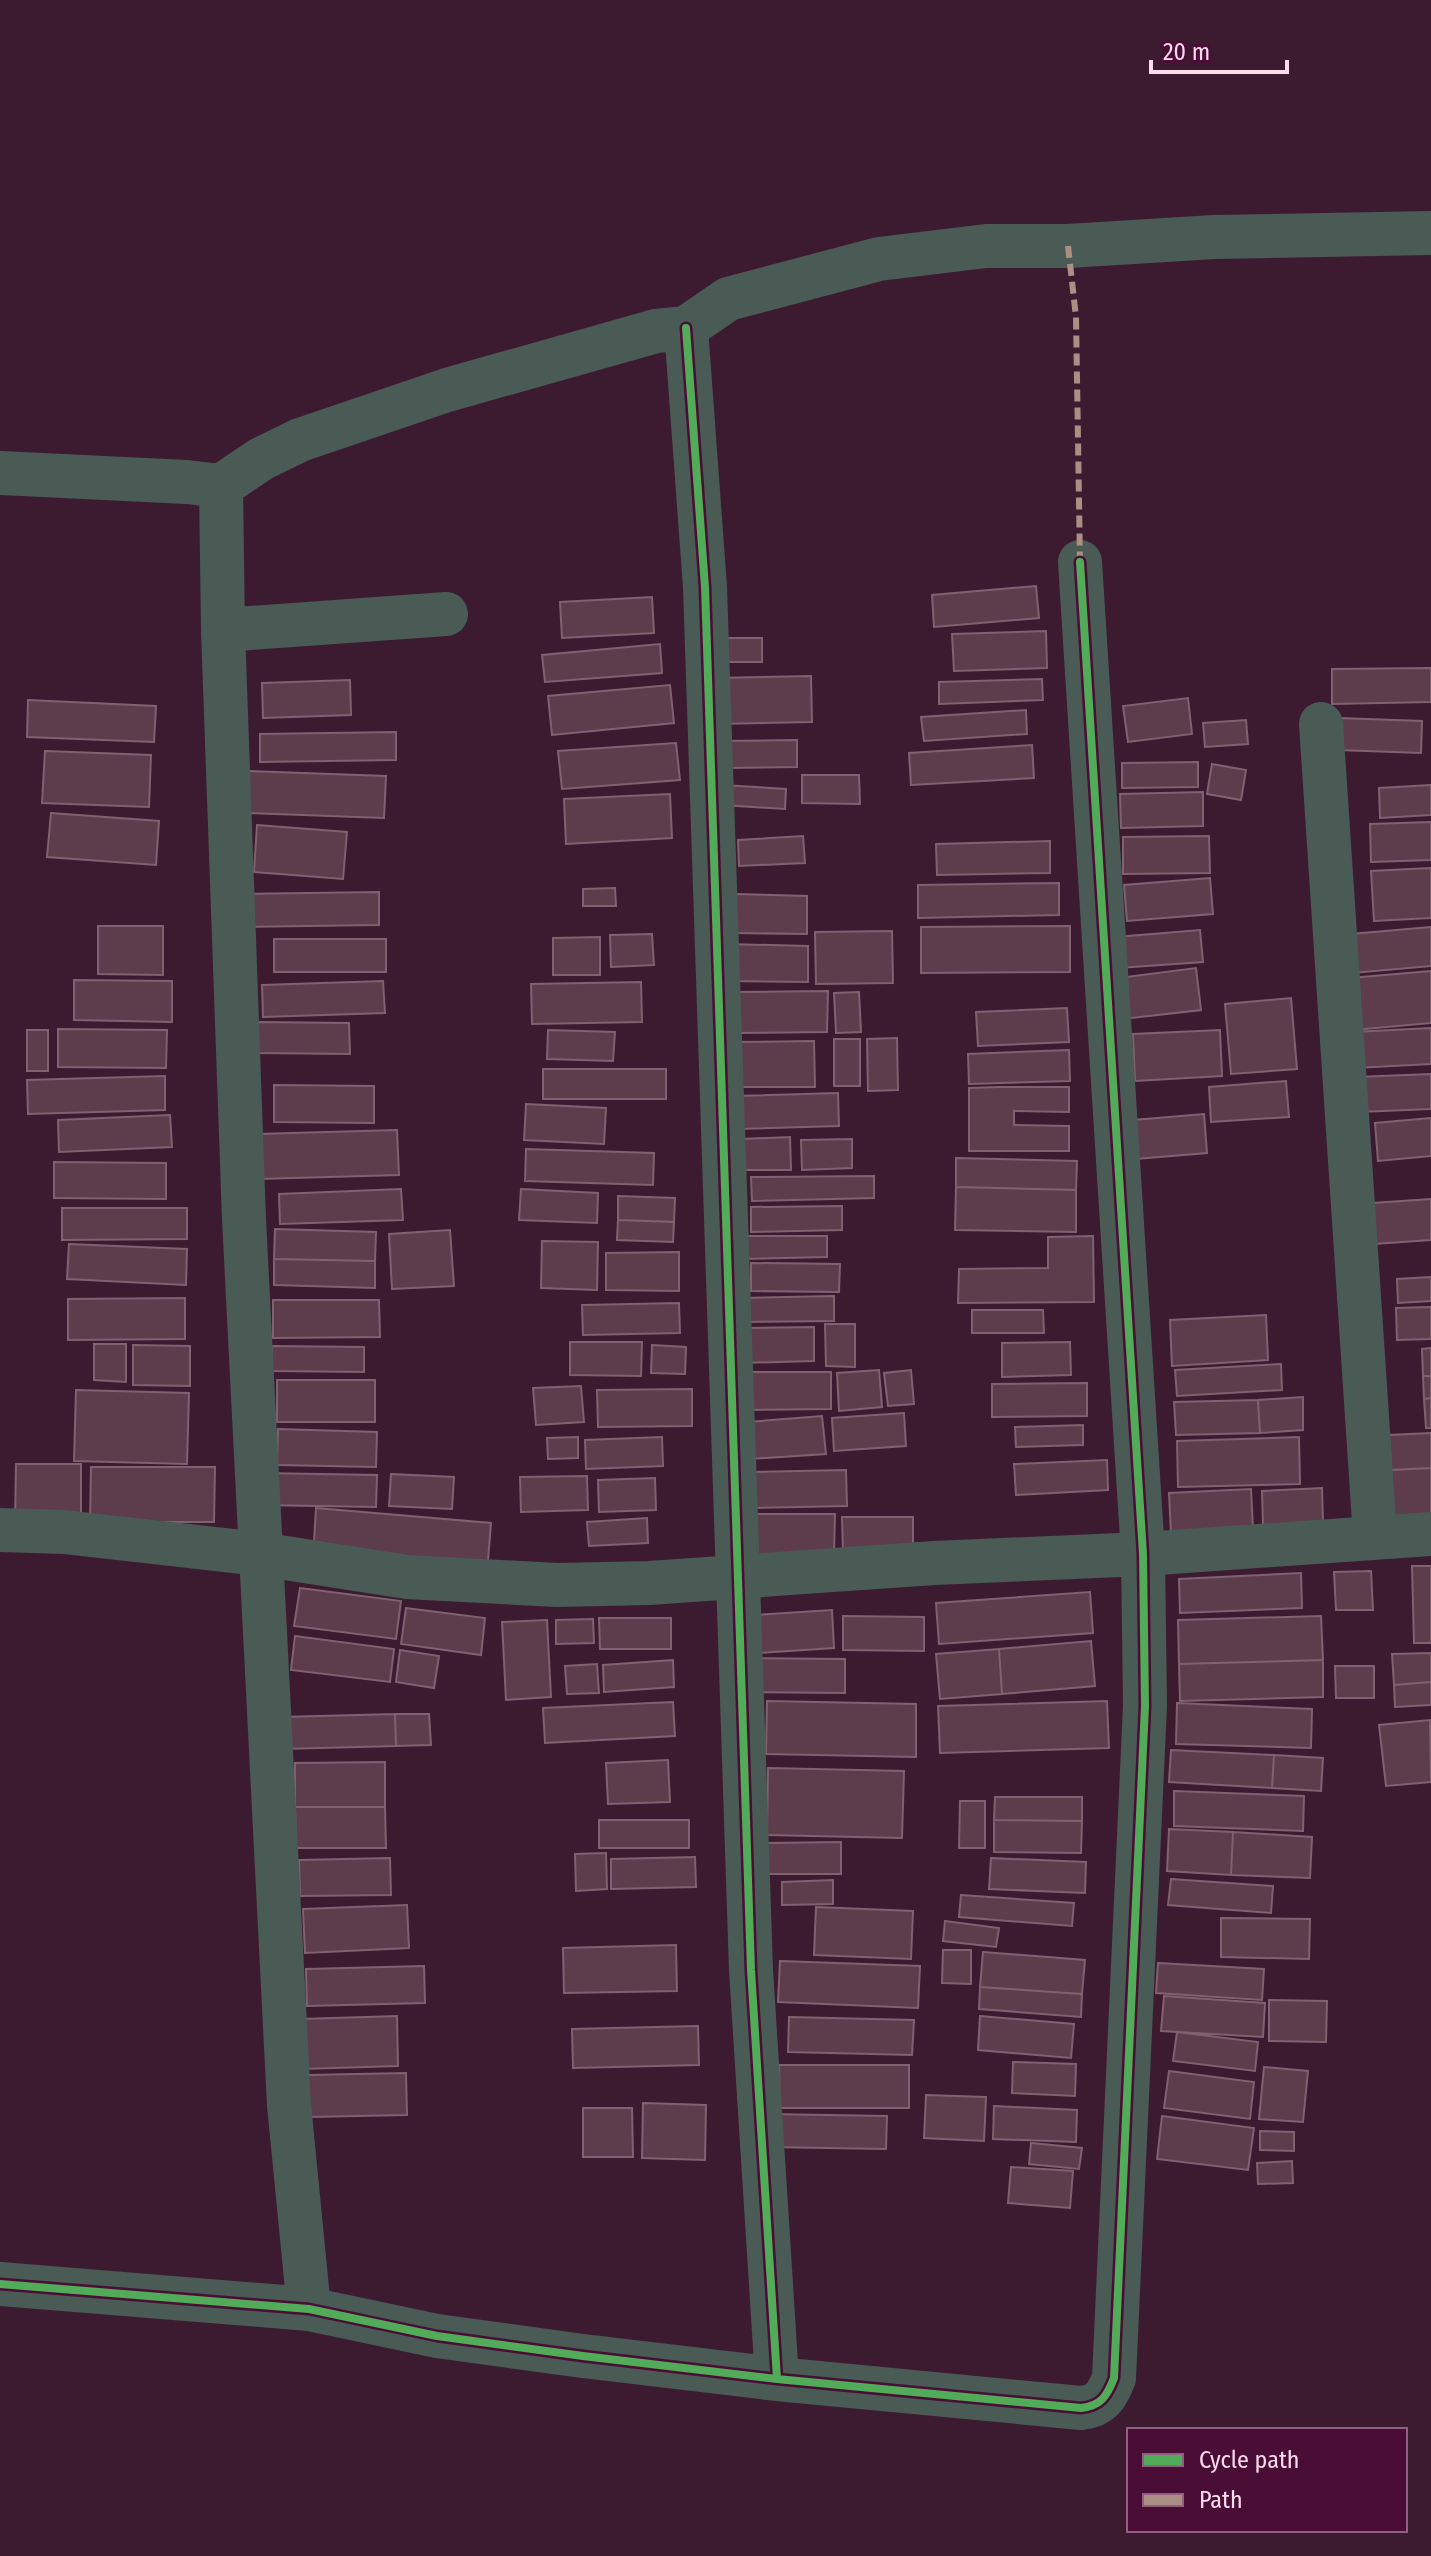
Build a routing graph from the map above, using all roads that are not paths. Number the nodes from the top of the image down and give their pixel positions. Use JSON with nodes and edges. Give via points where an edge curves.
{"nodes":[{"id":1,"x":1431,"y":233,"type":"edge"},
{"id":2,"x":686,"y":328,"type":"junction"},
{"id":3,"x":0,"y":473,"type":"edge"},
{"id":4,"x":221,"y":486,"type":"junction"},
{"id":5,"x":1080,"y":562,"type":"dead end"},
{"id":6,"x":446,"y":614,"type":"dead end"},
{"id":7,"x":223,"y":630,"type":"junction"},
{"id":8,"x":1321,"y":724,"type":"dead end"},
{"id":9,"x":0,"y":1530,"type":"edge"},
{"id":10,"x":1431,"y":1534,"type":"edge"},
{"id":11,"x":1375,"y":1537,"type":"junction"},
{"id":12,"x":260,"y":1554,"type":"junction"},
{"id":13,"x":1143,"y":1554,"type":"junction"},
{"id":14,"x":738,"y":1577,"type":"junction"},
{"id":15,"x":0,"y":2284,"type":"edge"},
{"id":16,"x":309,"y":2309,"type":"junction"},
{"id":17,"x":777,"y":2379,"type":"junction"}],
"edges":[{"from":1,"to":2,"type":"street","via":[[986,246],[879,259],[728,299]]},
{"from":2,"to":4,"type":"street","via":[[656,331],[477,382],[300,440]]},
{"from":2,"to":14,"type":"street","via":[[705,587]]},
{"from":3,"to":4,"type":"street"},
{"from":4,"to":7,"type":"street"},
{"from":5,"to":13,"type":"street"},
{"from":6,"to":7,"type":"street"},
{"from":7,"to":12,"type":"street"},
{"from":8,"to":11,"type":"street"},
{"from":9,"to":12,"type":"street"},
{"from":10,"to":11,"type":"street"},
{"from":11,"to":13,"type":"street"},
{"from":12,"to":14,"type":"street","via":[[407,1577],[515,1584]]},
{"from":12,"to":16,"type":"street","via":[[289,2105]]},
{"from":13,"to":14,"type":"street"},
{"from":13,"to":17,"type":"street","via":[[1145,1706],[1110,2390],[1099,2403],[1081,2408]]},
{"from":14,"to":17,"type":"street","via":[[751,1970]]},
{"from":15,"to":16,"type":"street"},
{"from":16,"to":17,"type":"street","via":[[437,2336]]}]}
